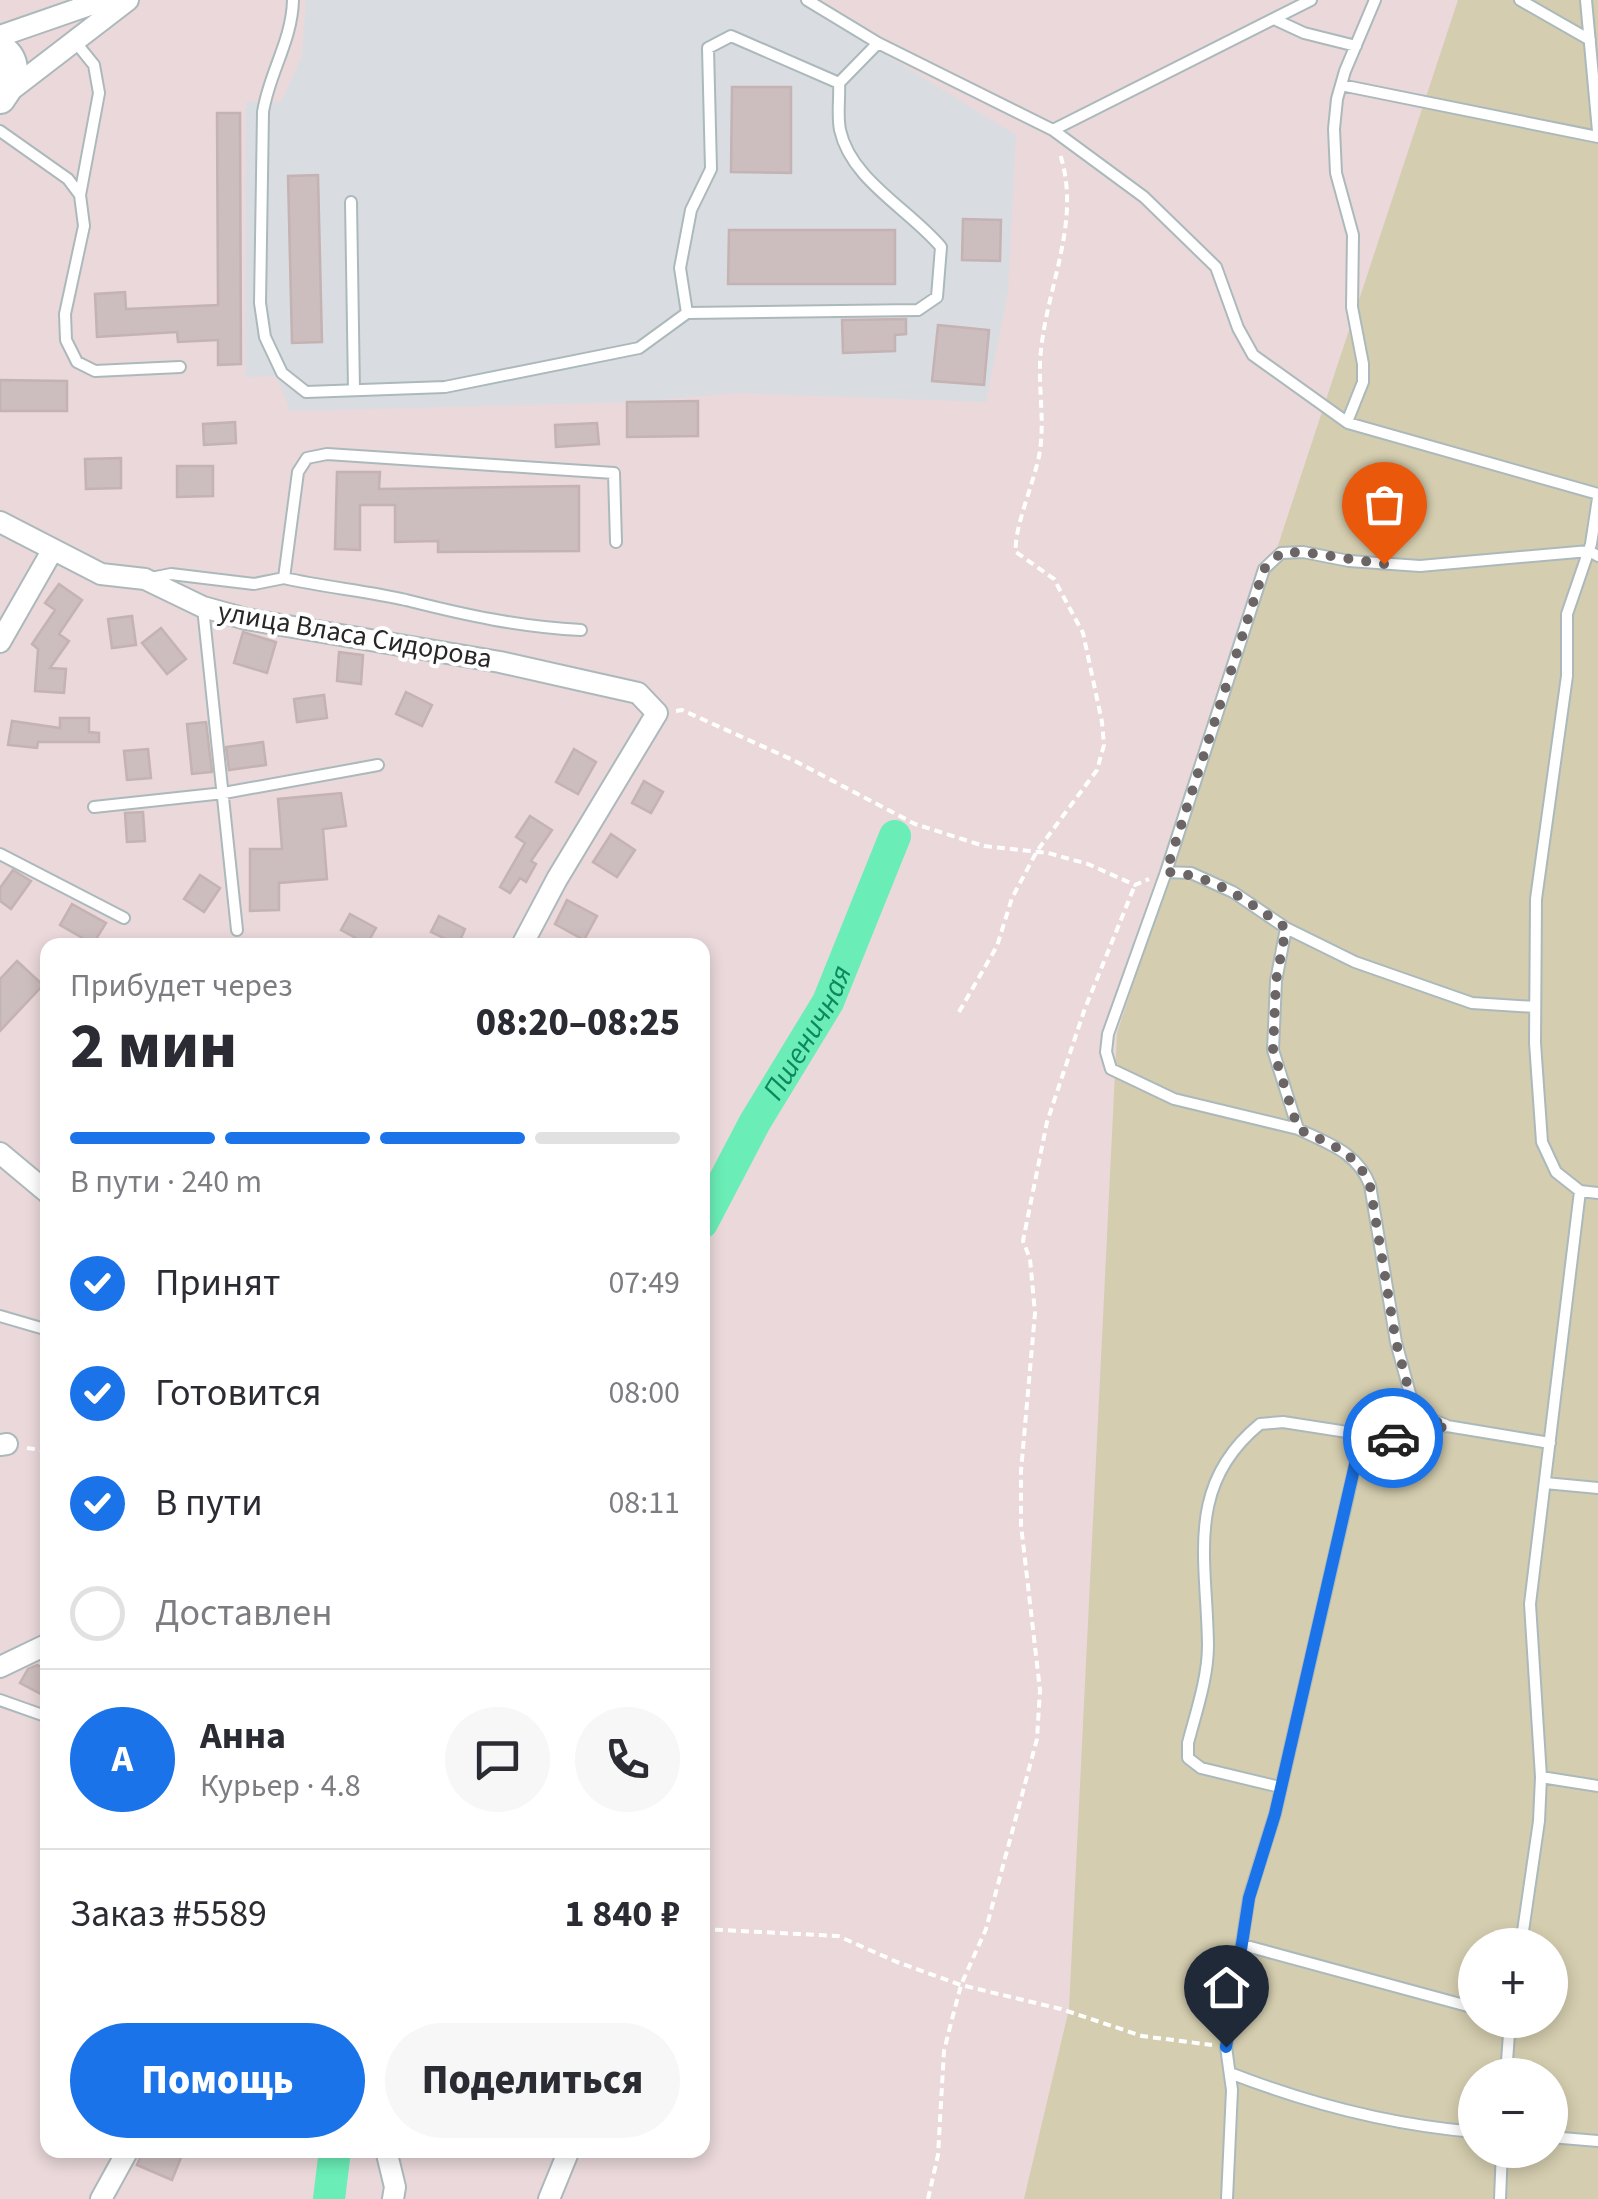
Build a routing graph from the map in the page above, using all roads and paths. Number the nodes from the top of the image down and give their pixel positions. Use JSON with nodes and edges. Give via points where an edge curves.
{"nodes":[{"id":1,"x":104,"y":0,"type":"edge"},
{"id":2,"x":128,"y":0,"type":"edge"},
{"id":3,"x":293,"y":0,"type":"edge"},
{"id":4,"x":807,"y":0,"type":"edge"},
{"id":5,"x":1312,"y":0,"type":"edge"},
{"id":6,"x":1375,"y":0,"type":"edge"},
{"id":7,"x":1520,"y":0,"type":"edge"},
{"id":8,"x":1586,"y":0,"type":"edge"},
{"id":9,"x":1276,"y":20,"type":"junction"},
{"id":10,"x":0,"y":36,"type":"edge"},
{"id":11,"x":73,"y":40,"type":"junction"},
{"id":12,"x":1590,"y":40,"type":"junction"},
{"id":13,"x":878,"y":43,"type":"junction"},
{"id":14,"x":1356,"y":46,"type":"junction"},
{"id":15,"x":0,"y":49,"type":"edge"},
{"id":16,"x":839,"y":82,"type":"junction"},
{"id":17,"x":1341,"y":86,"type":"junction"},
{"id":18,"x":1,"y":98,"type":"edge"},
{"id":19,"x":1053,"y":130,"type":"junction"},
{"id":20,"x":0,"y":132,"type":"edge"},
{"id":21,"x":1598,"y":134,"type":"edge"},
{"id":22,"x":80,"y":195,"type":"junction"},
{"id":23,"x":351,"y":202,"type":"dead end"},
{"id":24,"x":686,"y":313,"type":"junction"},
{"id":25,"x":180,"y":367,"type":"dead end"},
{"id":26,"x":354,"y":390,"type":"junction"},
{"id":27,"x":1347,"y":422,"type":"junction"},
{"id":28,"x":1598,"y":496,"type":"edge"},
{"id":29,"x":3,"y":523,"type":"edge"},
{"id":30,"x":616,"y":542,"type":"dead end"},
{"id":31,"x":52,"y":552,"type":"junction"},
{"id":32,"x":1594,"y":553,"type":"edge"},
{"id":33,"x":284,"y":578,"type":"junction"},
{"id":34,"x":145,"y":579,"type":"junction"},
{"id":35,"x":203,"y":607,"type":"junction"},
{"id":36,"x":581,"y":630,"type":"dead end"},
{"id":37,"x":0,"y":642,"type":"edge"},
{"id":38,"x":657,"y":713,"type":"junction"},
{"id":39,"x":378,"y":765,"type":"dead end"},
{"id":40,"x":224,"y":794,"type":"junction"},
{"id":41,"x":94,"y":807,"type":"dead end"},
{"id":42,"x":1036,"y":850,"type":"junction"},
{"id":43,"x":0,"y":854,"type":"edge"},
{"id":44,"x":1166,"y":872,"type":"junction"},
{"id":45,"x":1135,"y":886,"type":"junction"},
{"id":46,"x":124,"y":918,"type":"dead end"},
{"id":47,"x":1286,"y":928,"type":"junction"},
{"id":48,"x":237,"y":930,"type":"dead end"},
{"id":49,"x":526,"y":938,"type":"edge"},
{"id":50,"x":1535,"y":1007,"type":"junction"},
{"id":51,"x":959,"y":1012,"type":"dead end"},
{"id":52,"x":1298,"y":1129,"type":"junction"},
{"id":53,"x":0,"y":1153,"type":"edge"},
{"id":54,"x":40,"y":1186,"type":"edge"},
{"id":55,"x":1580,"y":1191,"type":"junction"},
{"id":56,"x":1598,"y":1193,"type":"edge"},
{"id":57,"x":0,"y":1316,"type":"edge"},
{"id":58,"x":40,"y":1328,"type":"edge"},
{"id":59,"x":1448,"y":1426,"type":"junction"},
{"id":60,"x":1362,"y":1434,"type":"junction"},
{"id":61,"x":1550,"y":1444,"type":"junction"},
{"id":62,"x":1545,"y":1483,"type":"junction"},
{"id":63,"x":1598,"y":1488,"type":"edge"},
{"id":64,"x":40,"y":1648,"type":"edge"},
{"id":65,"x":0,"y":1668,"type":"edge"},
{"id":66,"x":0,"y":1700,"type":"edge"},
{"id":67,"x":40,"y":1714,"type":"edge"},
{"id":68,"x":1542,"y":1777,"type":"junction"},
{"id":69,"x":1598,"y":1786,"type":"edge"},
{"id":70,"x":1280,"y":1787,"type":"junction"},
{"id":71,"x":1523,"y":1928,"type":"edge"},
{"id":72,"x":710,"y":1929,"type":"edge"},
{"id":73,"x":1243,"y":1945,"type":"junction"},
{"id":74,"x":961,"y":1984,"type":"junction"},
{"id":75,"x":1458,"y":2003,"type":"edge"},
{"id":76,"x":1226,"y":2047,"type":"junction"},
{"id":77,"x":1230,"y":2074,"type":"junction"},
{"id":78,"x":1458,"y":2131,"type":"edge"},
{"id":79,"x":1568,"y":2139,"type":"edge"},
{"id":80,"x":1598,"y":2141,"type":"edge"},
{"id":81,"x":124,"y":2158,"type":"edge"},
{"id":82,"x":388,"y":2158,"type":"edge"},
{"id":83,"x":566,"y":2158,"type":"edge"},
{"id":84,"x":1501,"y":2168,"type":"edge"},
{"id":85,"x":101,"y":2199,"type":"edge"},
{"id":86,"x":393,"y":2199,"type":"edge"},
{"id":87,"x":549,"y":2199,"type":"edge"},
{"id":88,"x":928,"y":2199,"type":"edge"},
{"id":89,"x":1228,"y":2199,"type":"edge"},
{"id":90,"x":1500,"y":2199,"type":"edge"}],
"edges":[{"from":1,"to":10,"type":"street"},
{"from":2,"to":11,"type":"street"},
{"from":3,"to":26,"type":"lane","via":[[285,50],[263,112],[264,337],[282,373],[306,392]]},
{"from":4,"to":13,"type":"lane"},
{"from":5,"to":9,"type":"lane"},
{"from":6,"to":14,"type":"lane"},
{"from":7,"to":12,"type":"lane"},
{"from":8,"to":12,"type":"lane"},
{"from":9,"to":14,"type":"lane"},
{"from":9,"to":19,"type":"lane"},
{"from":11,"to":18,"type":"street"},
{"from":11,"to":22,"type":"lane","via":[[94,65],[98,93]]},
{"from":12,"to":21,"type":"lane"},
{"from":13,"to":16,"type":"lane"},
{"from":13,"to":19,"type":"lane"},
{"from":14,"to":17,"type":"lane"},
{"from":15,"to":18,"type":"main road","via":[[12,70]]},
{"from":16,"to":24,"type":"lane","via":[[731,36],[708,48],[711,169],[691,210],[680,268]]},
{"from":16,"to":24,"type":"lane","via":[[840,130],[856,165],[940,246],[937,297],[918,310]]},
{"from":17,"to":21,"type":"lane"},
{"from":17,"to":27,"type":"lane","via":[[1336,173],[1354,236],[1352,307],[1363,364]]},
{"from":19,"to":27,"type":"lane","via":[[1144,198],[1216,267],[1253,355]]},
{"from":19,"to":42,"type":"path","via":[[1069,180],[1068,224],[1044,327],[1042,438],[1015,542],[1016,552],[1064,592],[1082,633],[1104,745],[1096,770]]},
{"from":20,"to":22,"type":"lane","via":[[68,179]]},
{"from":22,"to":25,"type":"lane","via":[[84,226],[65,314],[76,362],[95,371]]},
{"from":23,"to":26,"type":"lane"},
{"from":24,"to":26,"type":"lane","via":[[639,348],[445,387]]},
{"from":27,"to":28,"type":"lane"},
{"from":28,"to":32,"type":"lane"},
{"from":29,"to":31,"type":"street","name":"улица Власа Сидорова"},
{"from":30,"to":33,"type":"lane","via":[[614,473],[326,454],[307,458],[298,472]]},
{"from":31,"to":34,"type":"street","name":"улица Власа Сидорова","via":[[101,574]]},
{"from":31,"to":37,"type":"street"},
{"from":32,"to":44,"type":"lane","via":[[1420,566],[1281,553],[1264,569]]},
{"from":32,"to":50,"type":"lane","via":[[1567,614],[1567,676],[1536,899]]},
{"from":33,"to":34,"type":"lane","via":[[254,584],[171,574]]},
{"from":33,"to":36,"type":"lane","via":[[510,624]]},
{"from":34,"to":35,"type":"street","name":"улица Власа Сидорова"},
{"from":35,"to":38,"type":"street","name":"улица Власа Сидорова","via":[[580,680],[638,694]]},
{"from":35,"to":40,"type":"lane"},
{"from":38,"to":42,"type":"path","via":[[682,710],[915,824],[984,846]]},
{"from":38,"to":49,"type":"street"},
{"from":39,"to":40,"type":"lane"},
{"from":40,"to":41,"type":"lane"},
{"from":40,"to":48,"type":"lane"},
{"from":42,"to":45,"type":"path"},
{"from":42,"to":51,"type":"path","via":[[996,946]]},
{"from":43,"to":46,"type":"lane"},
{"from":44,"to":45,"type":"path"},
{"from":44,"to":47,"type":"lane","via":[[1190,873],[1233,892]]},
{"from":44,"to":52,"type":"lane","via":[[1108,1034],[1111,1069],[1174,1099]]},
{"from":45,"to":74,"type":"path","via":[[1047,1122],[1023,1241],[1035,1312],[1021,1525],[1040,1690],[1037,1738],[986,1929]]},
{"from":47,"to":50,"type":"lane","via":[[1354,962],[1472,1003]]},
{"from":47,"to":52,"type":"lane","via":[[1273,1050]]},
{"from":50,"to":55,"type":"lane","via":[[1542,1142],[1556,1172]]},
{"from":52,"to":59,"type":"lane","via":[[1363,1166],[1412,1402]]},
{"from":53,"to":54,"type":"street"},
{"from":55,"to":56,"type":"lane"},
{"from":55,"to":61,"type":"lane"},
{"from":57,"to":58,"type":"lane"},
{"from":59,"to":60,"type":"lane","via":[[1392,1438]]},
{"from":59,"to":61,"type":"lane"},
{"from":60,"to":70,"type":"lane"},
{"from":60,"to":70,"type":"lane","via":[[1260,1424],[1226,1458],[1206,1508],[1208,1649],[1188,1758],[1200,1768]]},
{"from":61,"to":62,"type":"lane"},
{"from":62,"to":63,"type":"lane"},
{"from":62,"to":68,"type":"lane","via":[[1530,1604]]},
{"from":64,"to":65,"type":"street"},
{"from":66,"to":67,"type":"lane"},
{"from":68,"to":69,"type":"lane"},
{"from":68,"to":71,"type":"lane"},
{"from":70,"to":73,"type":"lane"},
{"from":72,"to":74,"type":"path","via":[[838,1936]]},
{"from":73,"to":75,"type":"lane"},
{"from":73,"to":76,"type":"lane"},
{"from":74,"to":76,"type":"path","via":[[1142,2036]]},
{"from":74,"to":88,"type":"path","via":[[944,2051],[938,2155]]},
{"from":76,"to":77,"type":"lane"},
{"from":77,"to":78,"type":"lane","via":[[1286,2095]]},
{"from":77,"to":89,"type":"lane"},
{"from":79,"to":80,"type":"lane"},
{"from":81,"to":85,"type":"street"},
{"from":82,"to":86,"type":"street"},
{"from":83,"to":87,"type":"street"},
{"from":84,"to":90,"type":"lane"}]}
